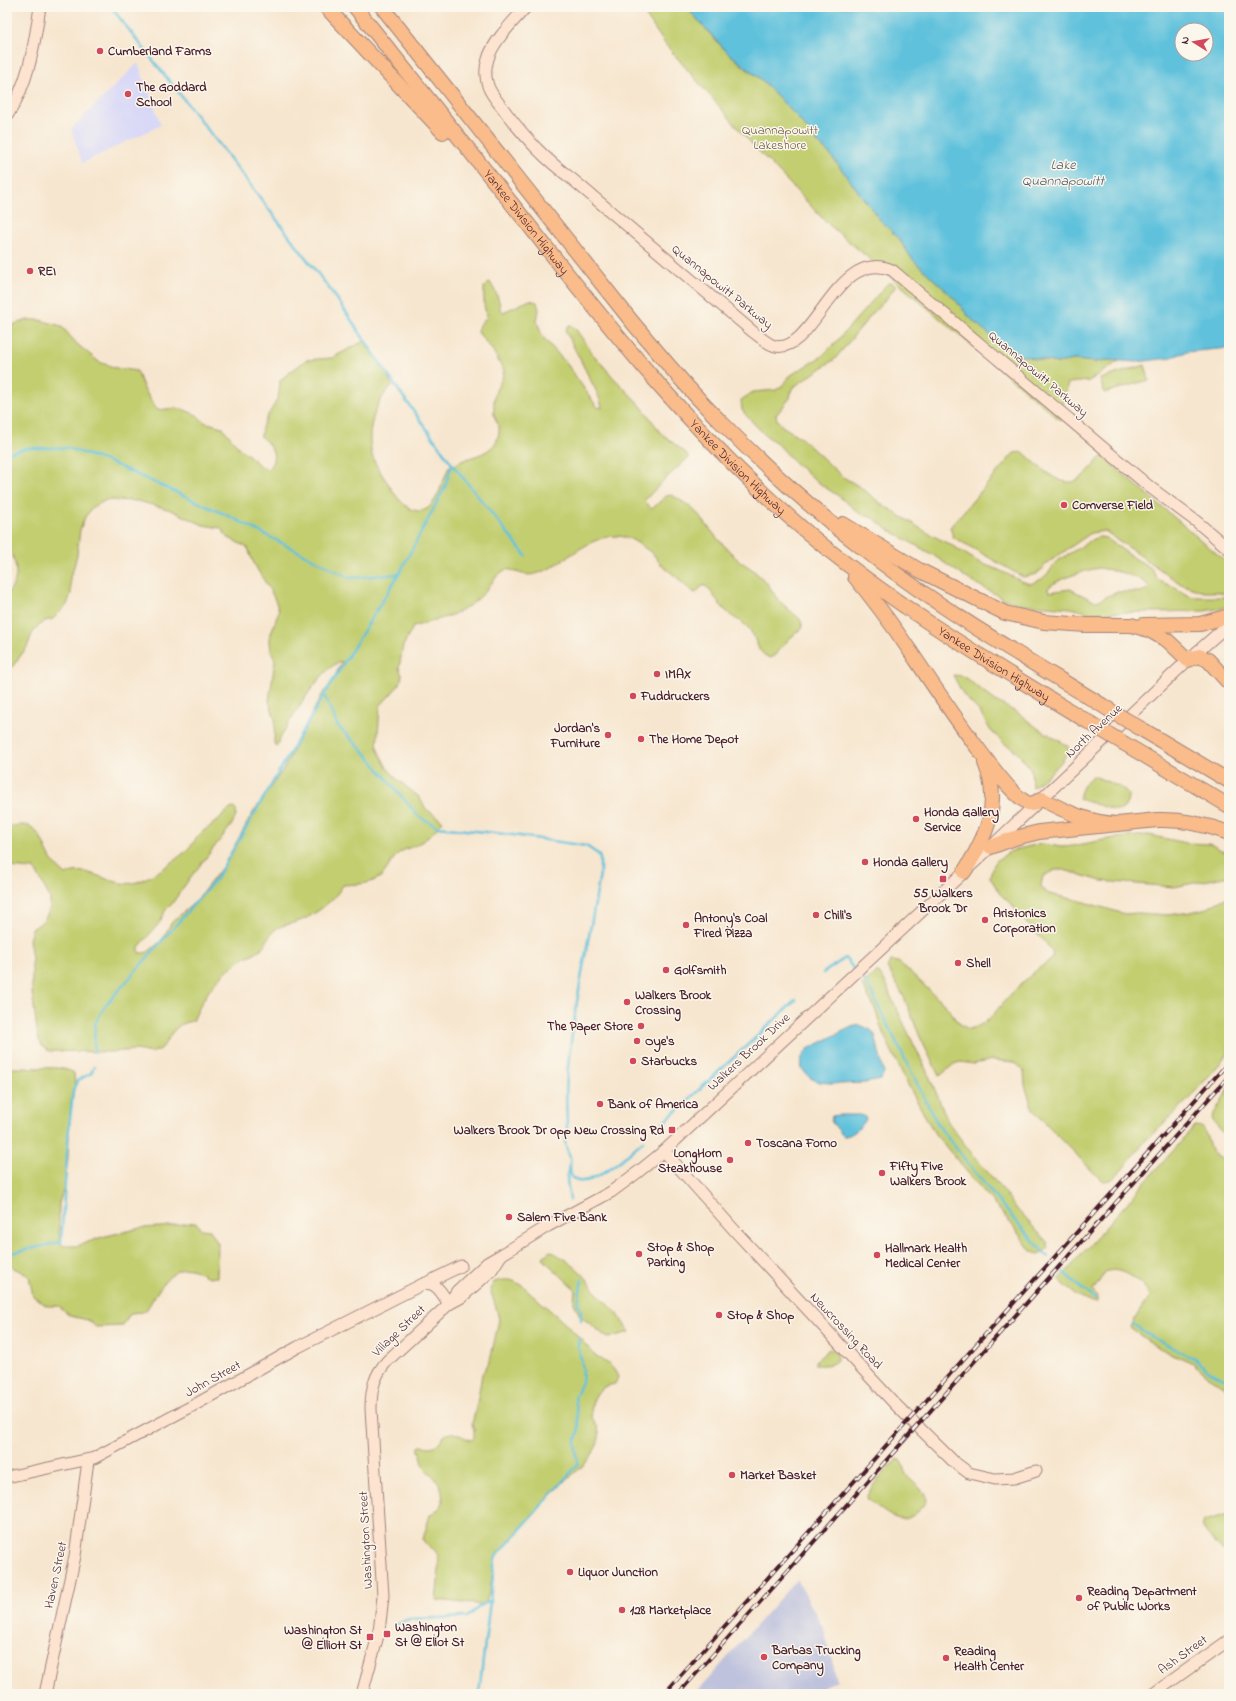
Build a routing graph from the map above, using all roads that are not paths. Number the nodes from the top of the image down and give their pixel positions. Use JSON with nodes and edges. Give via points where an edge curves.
{"nodes":[{"id":1,"x":40,"y":7,"type":"edge"},
{"id":2,"x":326,"y":7,"type":"edge"},
{"id":3,"x":355,"y":7,"type":"edge"},
{"id":4,"x":382,"y":7,"type":"edge"},
{"id":5,"x":393,"y":7,"type":"edge"},
{"id":6,"x":526,"y":7,"type":"edge"},
{"id":7,"x":429,"y":65,"type":"junction"},
{"id":8,"x":7,"y":116,"type":"edge"},
{"id":9,"x":512,"y":205,"type":"junction"},
{"id":10,"x":802,"y":498,"type":"junction"},
{"id":11,"x":1229,"y":549,"type":"edge"},
{"id":12,"x":837,"y":557,"type":"junction"},
{"id":13,"x":1229,"y":616,"type":"edge"},
{"id":14,"x":1229,"y":624,"type":"edge"},
{"id":15,"x":1131,"y":625,"type":"junction"},
{"id":16,"x":1188,"y":660,"type":"junction"},
{"id":17,"x":1229,"y":683,"type":"edge"},
{"id":18,"x":975,"y":745,"type":"junction"},
{"id":19,"x":1229,"y":781,"type":"edge"},
{"id":20,"x":1042,"y":799,"type":"junction"},
{"id":21,"x":1229,"y":806,"type":"edge"},
{"id":22,"x":1118,"y":824,"type":"junction"},
{"id":23,"x":1229,"y":833,"type":"edge"},
{"id":24,"x":991,"y":847,"type":"junction"},
{"id":25,"x":978,"y":859,"type":"joint"},
{"id":26,"x":964,"y":872,"type":"junction"},
{"id":27,"x":664,"y":1151,"type":"junction"},
{"id":28,"x":502,"y":1255,"type":"joint"},
{"id":29,"x":461,"y":1266,"type":"dead end"},
{"id":30,"x":424,"y":1284,"type":"junction"},
{"id":31,"x":449,"y":1304,"type":"junction"},
{"id":32,"x":373,"y":1383,"type":"joint"},
{"id":33,"x":88,"y":1461,"type":"junction"},
{"id":34,"x":1036,"y":1471,"type":"dead end"},
{"id":35,"x":7,"y":1477,"type":"edge"},
{"id":36,"x":1229,"y":1640,"type":"edge"},
{"id":37,"x":45,"y":1694,"type":"edge"},
{"id":38,"x":362,"y":1694,"type":"edge"},
{"id":39,"x":1153,"y":1694,"type":"edge"}],
"edges":[{"from":1,"to":8,"type":"street","via":[[26,79],[16,103]]},
{"from":2,"to":9,"type":"highway"},
{"from":3,"to":9,"type":"highway","name":"Yankee Division Highway"},
{"from":4,"to":7,"type":"highway","name":"Yankee Division Highway"},
{"from":5,"to":7,"type":"highway"},
{"from":6,"to":11,"type":"street","name":"Quannapowitt Parkway","via":[[489,55],[486,78],[493,95],[535,148],[553,165],[752,331],[776,346],[786,345],[801,336],[853,274],[872,267],[892,270],[1151,488]]},
{"from":7,"to":10,"type":"highway","name":"Yankee Division Highway","via":[[676,374],[718,420]]},
{"from":9,"to":12,"type":"highway","name":"Yankee Division Highway","via":[[665,394],[754,485]]},
{"from":10,"to":15,"type":"highway","via":[[919,570],[1004,613],[1044,622]]},
{"from":10,"to":19,"type":"highway","name":"Yankee Division Highway","bridge":true,"via":[[875,558],[953,613]]},
{"from":12,"to":18,"type":"highway","via":[[887,619]]},
{"from":12,"to":21,"type":"highway","name":"Yankee Division Highway","bridge":true,"via":[[929,624],[983,659]]},
{"from":13,"to":15,"type":"highway","via":[[1200,624]]},
{"from":14,"to":16,"type":"street","name":"North Avenue"},
{"from":15,"to":16,"type":"highway","via":[[1149,630],[1168,641]]},
{"from":16,"to":17,"type":"highway","via":[[1203,657],[1218,669]]},
{"from":16,"to":20,"type":"street","name":"North Avenue"},
{"from":18,"to":20,"type":"highway","via":[[1024,801],[1032,804]]},
{"from":18,"to":26,"type":"highway","via":[[989,772],[993,802],[986,834]]},
{"from":20,"to":22,"type":"highway","via":[[1082,818]]},
{"from":20,"to":24,"type":"street","name":"North Avenue"},
{"from":22,"to":23,"type":"highway","via":[[1183,820]]},
{"from":22,"to":24,"type":"highway","via":[[1039,832]]},
{"from":24,"to":25,"type":"street","name":"North Avenue"},
{"from":25,"to":26,"type":"street","name":"Walkers Brook Drive"},
{"from":26,"to":27,"type":"street","name":"Walkers Brook Drive"},
{"from":27,"to":28,"type":"street","name":"Walkers Brook Drive","via":[[611,1192],[529,1237]]},
{"from":27,"to":34,"type":"street","name":"Newcrossing Road","via":[[895,1404],[954,1462],[969,1473],[995,1479],[1014,1478]]},
{"from":28,"to":31,"type":"street","name":"Village Street","via":[[487,1263],[456,1291]]},
{"from":29,"to":30,"type":"street","name":"John Street"},
{"from":30,"to":31,"type":"street","via":[[437,1287]]},
{"from":30,"to":33,"type":"street","name":"John Street","via":[[298,1347]]},
{"from":31,"to":32,"type":"street","name":"Village Street","via":[[388,1360],[379,1370]]},
{"from":32,"to":38,"type":"street","name":"Washington Street","via":[[372,1408],[383,1596],[379,1632]]},
{"from":33,"to":35,"type":"street","name":"John Street"},
{"from":33,"to":37,"type":"street","name":"Haven Street","via":[[77,1547]]},
{"from":36,"to":39,"type":"street","name":"Ash Street"}]}
